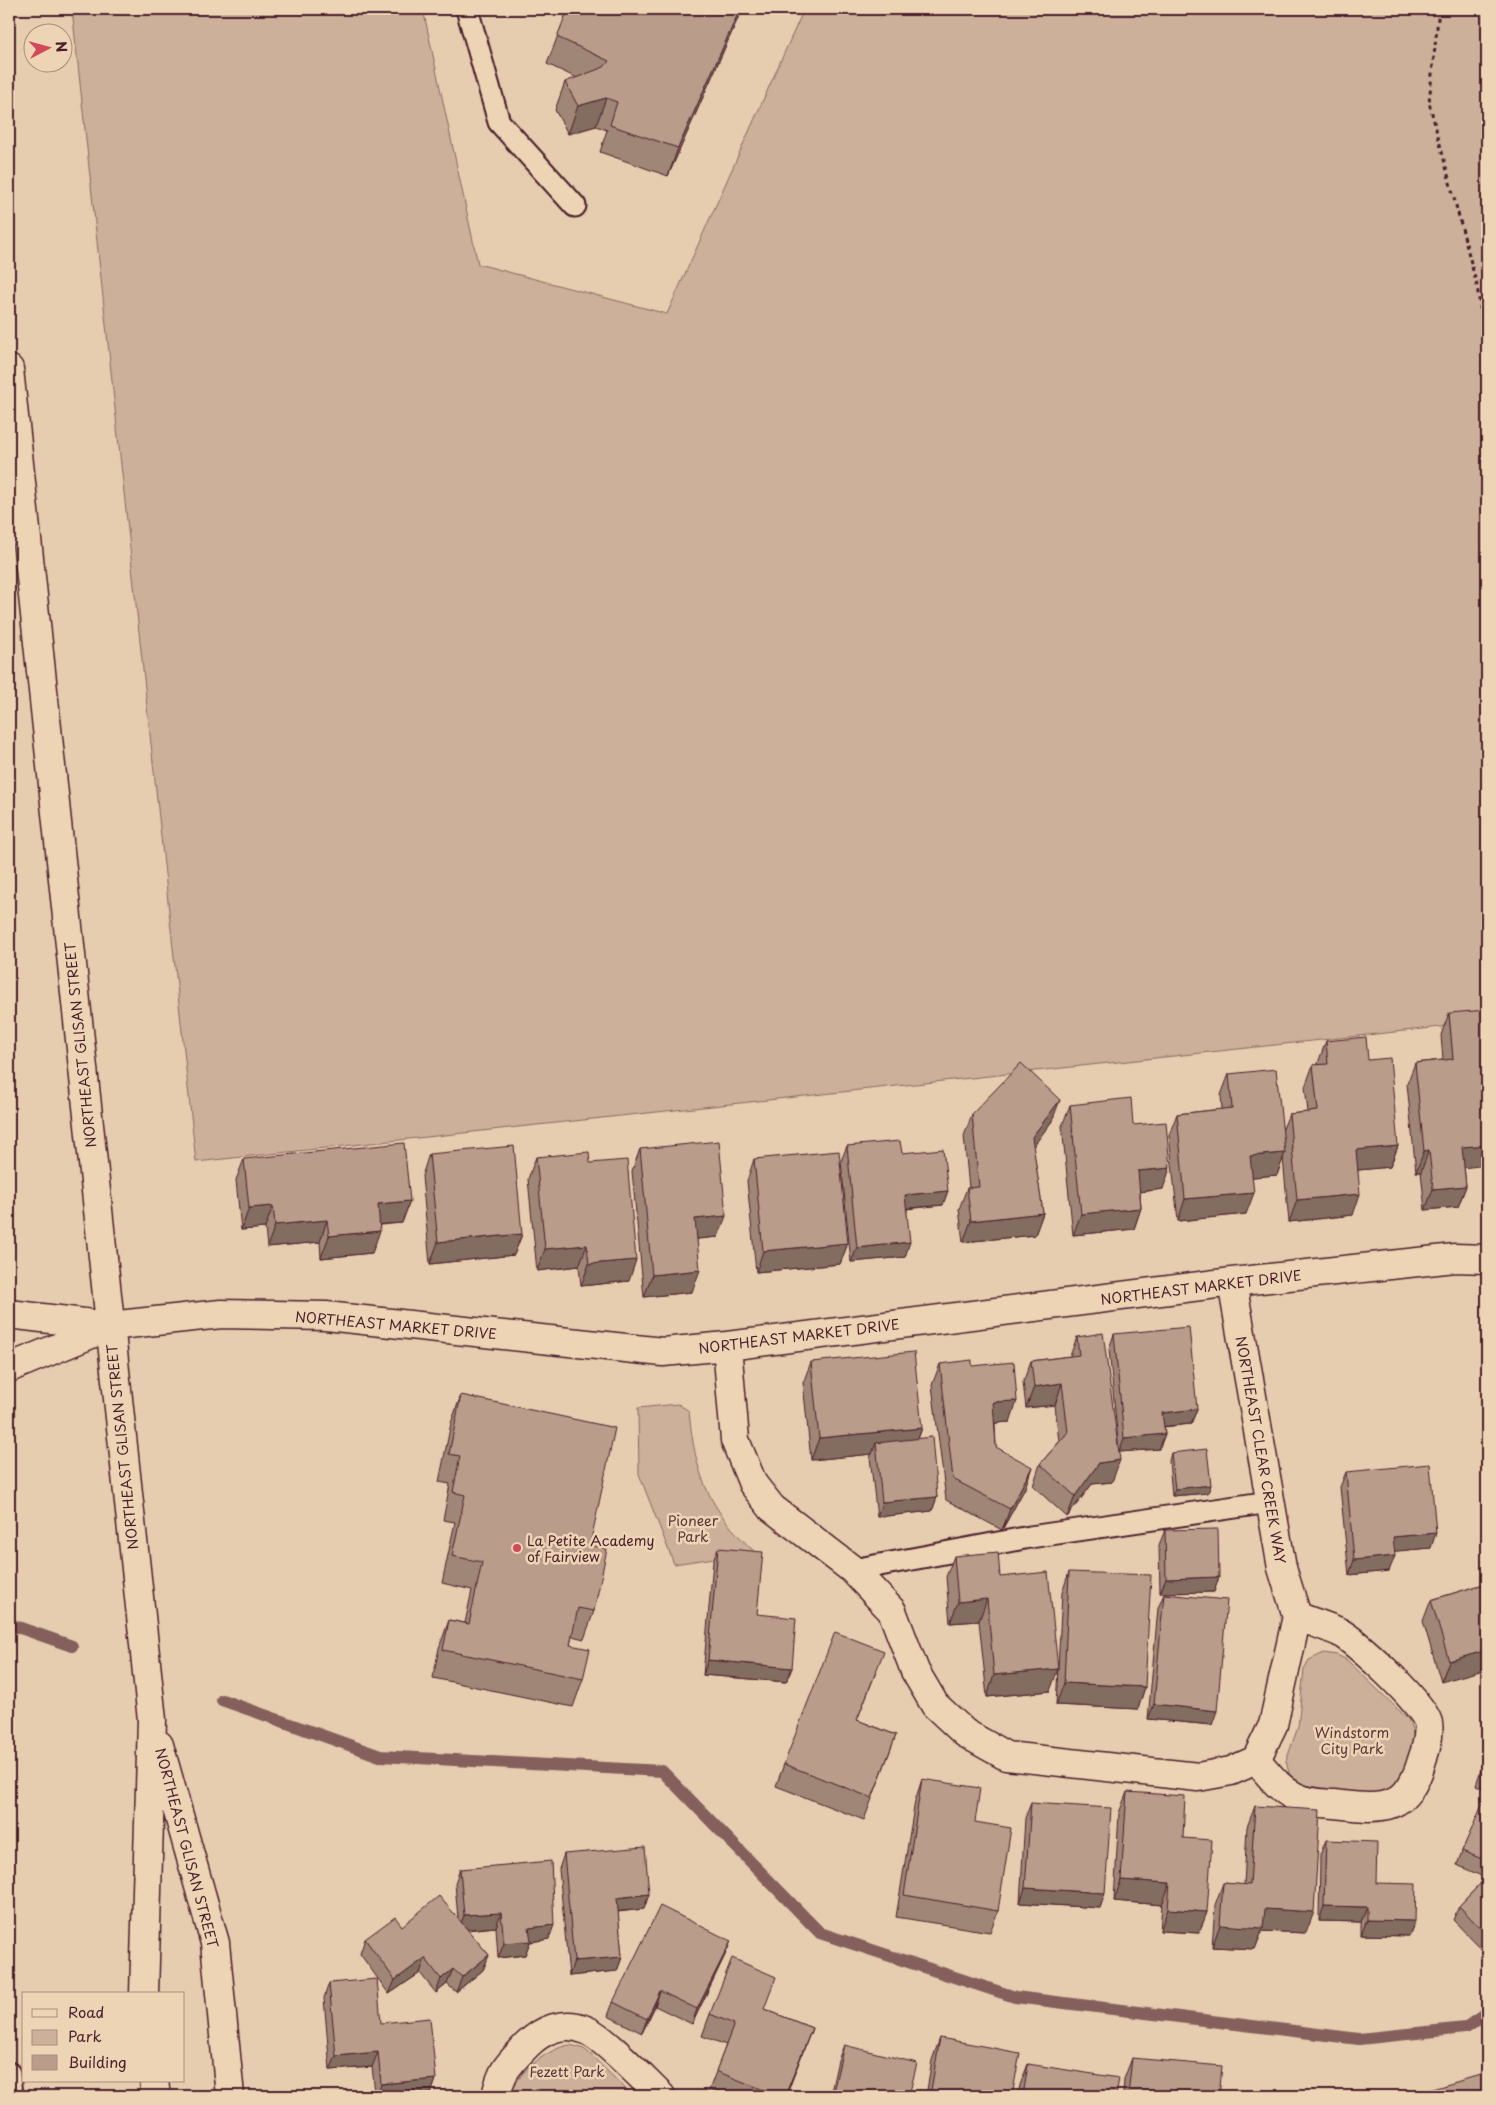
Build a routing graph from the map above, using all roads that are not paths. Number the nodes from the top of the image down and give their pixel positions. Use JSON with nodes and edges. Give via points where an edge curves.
{"nodes":[{"id":1,"x":467,"y":9,"type":"edge"},
{"id":2,"x":575,"y":206,"type":"dead end"},
{"id":3,"x":9,"y":369,"type":"edge"},
{"id":4,"x":1487,"y":1259,"type":"edge"},
{"id":5,"x":1232,"y":1282,"type":"junction"},
{"id":6,"x":9,"y":1314,"type":"edge"},
{"id":7,"x":109,"y":1326,"type":"junction"},
{"id":8,"x":727,"y":1346,"type":"junction"},
{"id":9,"x":9,"y":1368,"type":"edge"},
{"id":10,"x":1270,"y":1502,"type":"junction"},
{"id":11,"x":853,"y":1570,"type":"junction"},
{"id":12,"x":1297,"y":1616,"type":"junction"},
{"id":13,"x":152,"y":1720,"type":"junction"},
{"id":14,"x":1256,"y":1760,"type":"junction"},
{"id":15,"x":144,"y":1992,"type":"edge"},
{"id":16,"x":9,"y":2074,"type":"edge"},
{"id":17,"x":154,"y":2082,"type":"edge"},
{"id":18,"x":11,"y":2096,"type":"edge"},
{"id":19,"x":156,"y":2096,"type":"edge"},
{"id":20,"x":230,"y":2096,"type":"edge"},
{"id":21,"x":496,"y":2096,"type":"edge"},
{"id":22,"x":661,"y":2096,"type":"edge"}],
"edges":[{"from":1,"to":2,"type":"lane","via":[[499,122]]},
{"from":3,"to":7,"type":"street","name":"NORTHEAST GLISAN STREET"},
{"from":4,"to":5,"type":"street","name":"NORTHEAST MARKET DRIVE","via":[[1455,1258]]},
{"from":5,"to":8,"type":"street","name":"NORTHEAST MARKET DRIVE"},
{"from":5,"to":10,"type":"street","name":"NORTHEAST CLEAR CREEK WAY"},
{"from":6,"to":7,"type":"street"},
{"from":7,"to":8,"type":"street","name":"NORTHEAST MARKET DRIVE","via":[[221,1314],[326,1316],[663,1352]]},
{"from":7,"to":9,"type":"street"},
{"from":7,"to":13,"type":"street","name":"NORTHEAST GLISAN STREET"},
{"from":8,"to":11,"type":"street","via":[[735,1440],[753,1484],[772,1508]]},
{"from":10,"to":11,"type":"lane","via":[[1030,1537]]},
{"from":10,"to":12,"type":"street","name":"NORTHEAST CLEAR CREEK WAY","via":[[1282,1568]]},
{"from":11,"to":14,"type":"street","via":[[892,1611],[915,1671],[935,1705],[965,1734],[1006,1756],[1198,1777],[1231,1771]]},
{"from":12,"to":14,"type":"street","name":"NORTHEAST CLEAR CREEK WAY","via":[[1273,1725]]},
{"from":12,"to":14,"type":"street","via":[[1341,1633],[1416,1701],[1428,1722],[1428,1742],[1418,1775],[1407,1793],[1395,1804],[1372,1808],[1310,1802],[1295,1797],[1280,1787]]},
{"from":13,"to":15,"type":"street","name":"NORTHEAST GLISAN STREET"},
{"from":13,"to":20,"type":"street","name":"NORTHEAST GLISAN STREET","via":[[215,1943]]},
{"from":16,"to":18,"type":"lane"},
{"from":17,"to":19,"type":"street"},
{"from":21,"to":22,"type":"street","via":[[504,2068],[540,2033],[565,2026],[586,2030],[602,2041]]}]}
